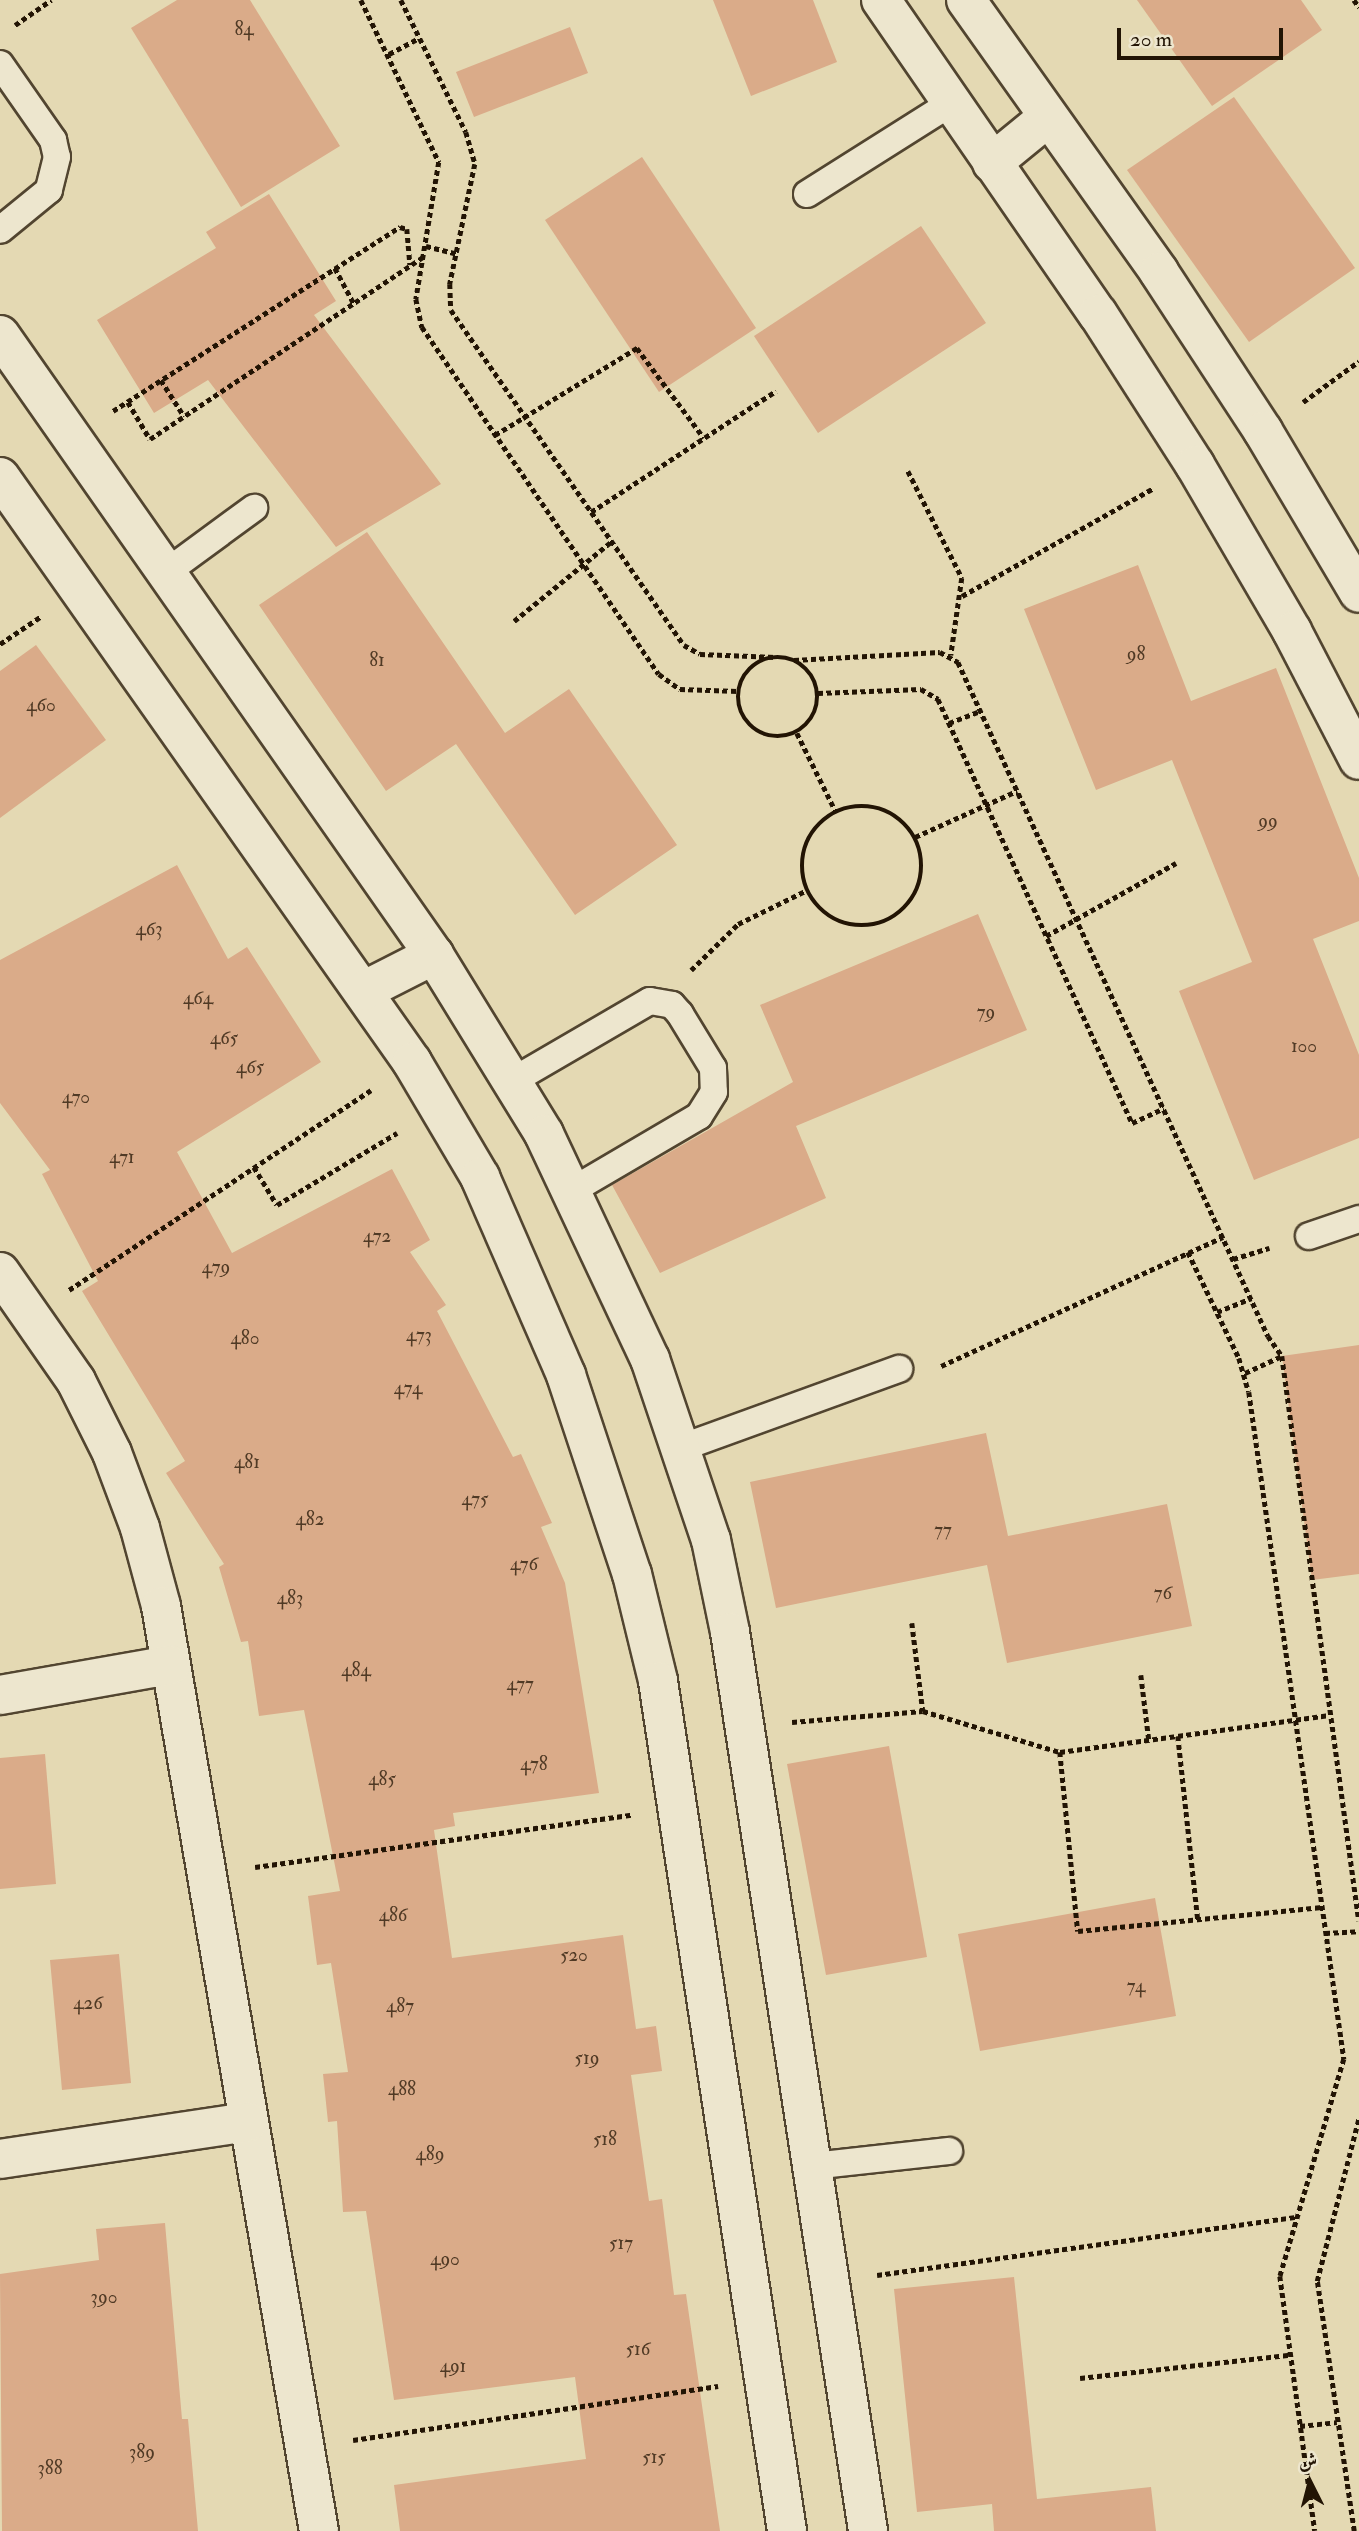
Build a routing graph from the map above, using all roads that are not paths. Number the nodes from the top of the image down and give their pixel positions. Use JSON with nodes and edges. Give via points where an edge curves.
{"nodes":[{"id":1,"x":881,"y":0,"type":"edge"},
{"id":2,"x":965,"y":0,"type":"edge"},
{"id":3,"x":0,"y":64,"type":"edge"},
{"id":4,"x":951,"y":103,"type":"junction"},
{"id":5,"x":1047,"y":118,"type":"junction"},
{"id":6,"x":992,"y":163,"type":"junction"},
{"id":7,"x":807,"y":194,"type":"dead end"},
{"id":8,"x":0,"y":229,"type":"edge"},
{"id":9,"x":0,"y":335,"type":"edge"},
{"id":10,"x":0,"y":477,"type":"edge"},
{"id":11,"x":254,"y":508,"type":"dead end"},
{"id":12,"x":164,"y":574,"type":"junction"},
{"id":13,"x":1356,"y":581,"type":"edge"},
{"id":14,"x":1359,"y":760,"type":"edge"},
{"id":15,"x":434,"y":955,"type":"junction"},
{"id":16,"x":363,"y":991,"type":"junction"},
{"id":17,"x":514,"y":1080,"type":"junction"},
{"id":18,"x":573,"y":1190,"type":"junction"},
{"id":19,"x":1359,"y":1219,"type":"edge"},
{"id":20,"x":1309,"y":1236,"type":"dead end"},
{"id":21,"x":0,"y":1272,"type":"edge"},
{"id":22,"x":899,"y":1369,"type":"road end"},
{"id":23,"x":683,"y":1447,"type":"junction"},
{"id":24,"x":170,"y":1665,"type":"junction"},
{"id":25,"x":0,"y":1695,"type":"edge"},
{"id":26,"x":248,"y":2122,"type":"junction"},
{"id":27,"x":949,"y":2151,"type":"dead end"},
{"id":28,"x":0,"y":2159,"type":"edge"},
{"id":29,"x":813,"y":2166,"type":"junction"},
{"id":30,"x":319,"y":2531,"type":"edge"},
{"id":31,"x":787,"y":2531,"type":"edge"},
{"id":32,"x":868,"y":2531,"type":"edge"}],
"edges":[{"from":1,"to":4,"type":"street"},
{"from":2,"to":5,"type":"street"},
{"from":3,"to":8,"type":"lane","via":[[53,140],[57,157],[49,190]]},
{"from":4,"to":6,"type":"street"},
{"from":4,"to":7,"type":"lane"},
{"from":5,"to":6,"type":"street"},
{"from":5,"to":13,"type":"street","via":[[1159,272]]},
{"from":6,"to":14,"type":"street","via":[[1098,314],[1195,465],[1292,631]]},
{"from":9,"to":12,"type":"street"},
{"from":10,"to":16,"type":"street"},
{"from":11,"to":12,"type":"lane"},
{"from":12,"to":15,"type":"street"},
{"from":15,"to":16,"type":"street"},
{"from":15,"to":17,"type":"street"},
{"from":16,"to":31,"type":"street","via":[[412,1062],[480,1177],[601,1471],[658,1681]]},
{"from":17,"to":18,"type":"street"},
{"from":17,"to":18,"type":"lane","via":[[640,1005],[661,1001],[680,1014],[713,1068],[714,1092],[699,1116]]},
{"from":18,"to":23,"type":"street","via":[[650,1359]]},
{"from":19,"to":20,"type":"lane"},
{"from":21,"to":24,"type":"street","via":[[76,1381],[112,1453],[139,1528]]},
{"from":22,"to":23,"type":"lane"},
{"from":23,"to":29,"type":"street","via":[[711,1540],[746,1725]]},
{"from":24,"to":25,"type":"street"},
{"from":24,"to":26,"type":"street"},
{"from":26,"to":28,"type":"street"},
{"from":26,"to":30,"type":"street"},
{"from":27,"to":29,"type":"lane"},
{"from":29,"to":32,"type":"street"}]}
